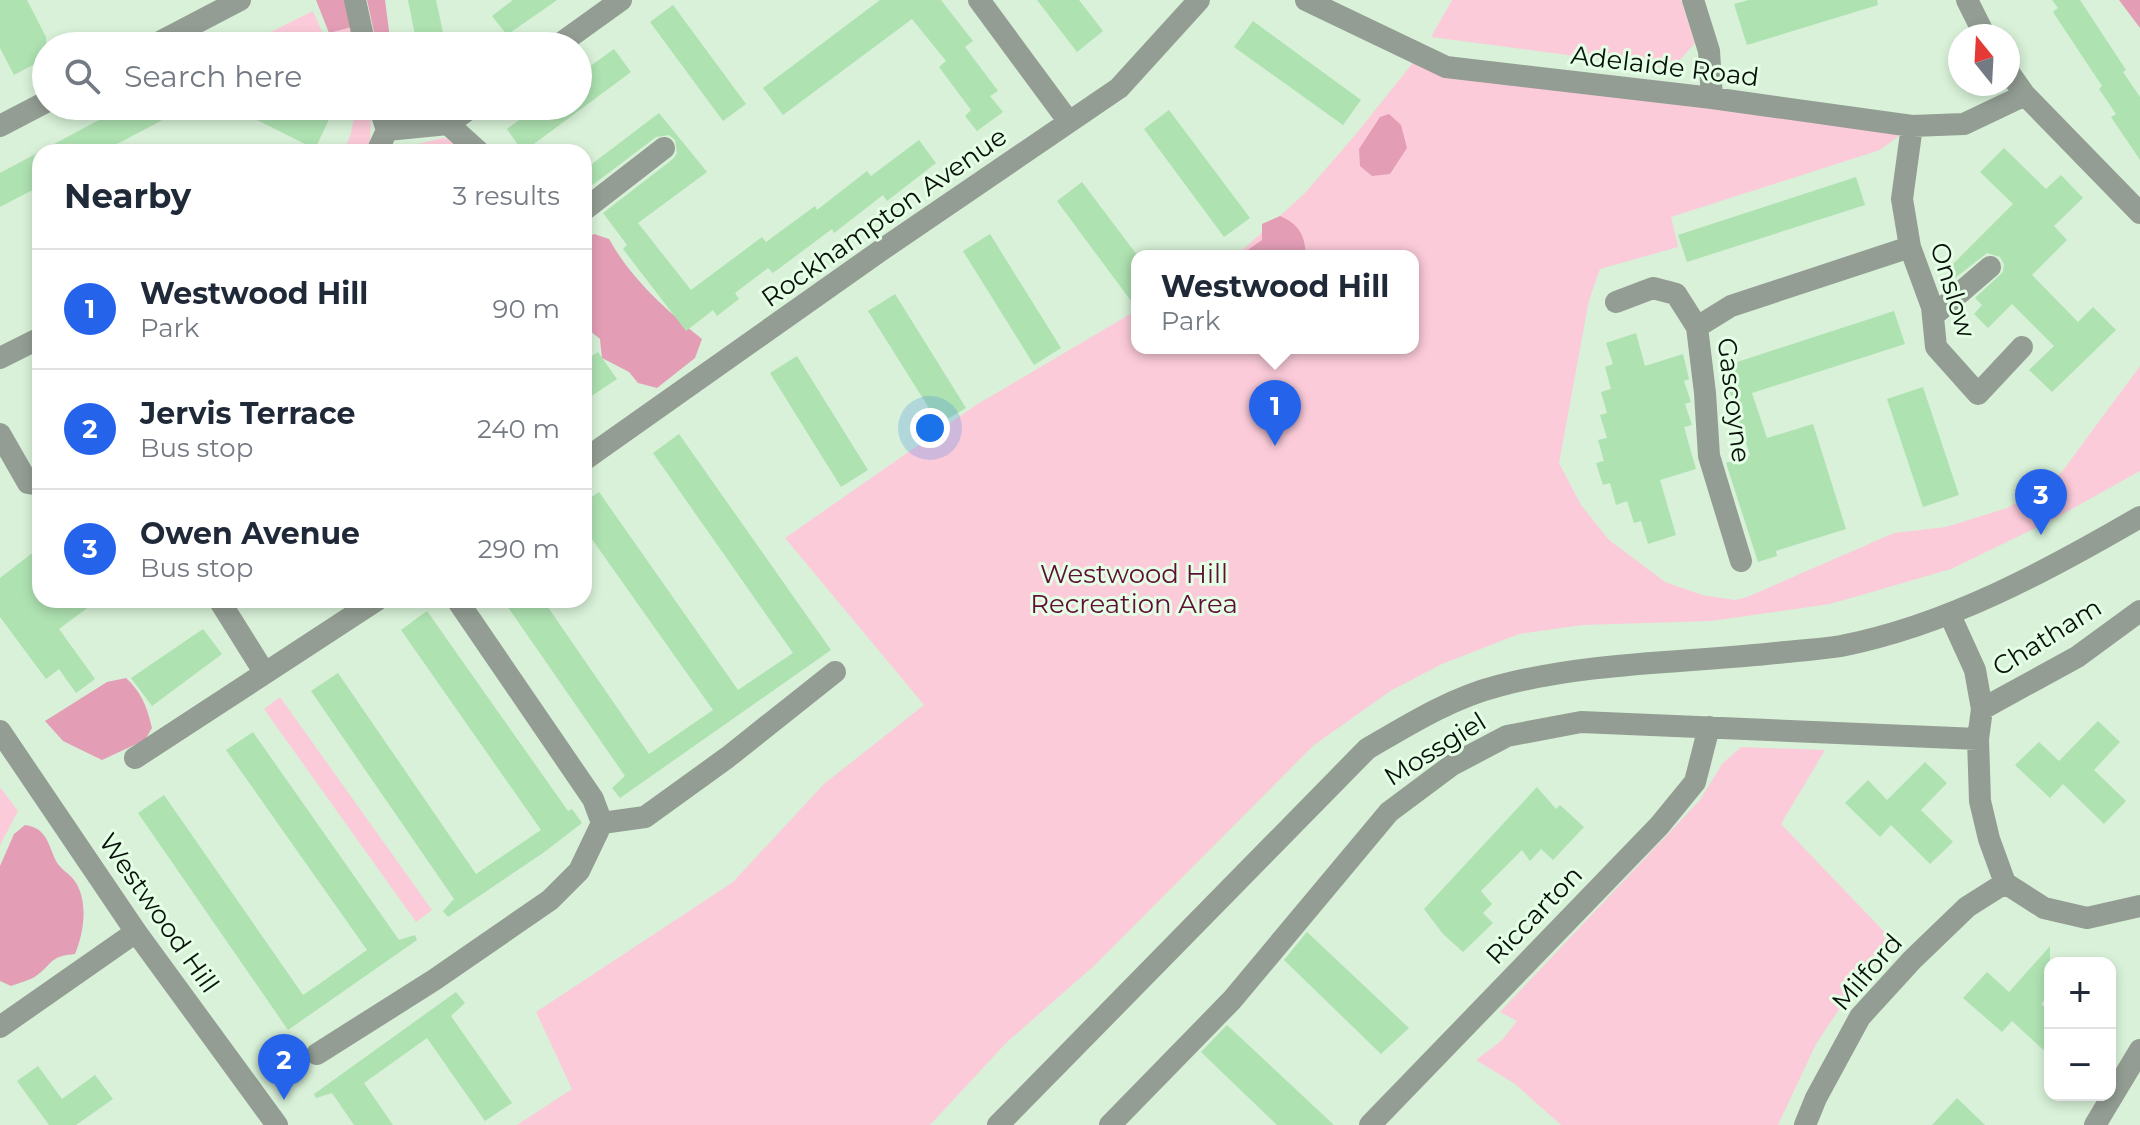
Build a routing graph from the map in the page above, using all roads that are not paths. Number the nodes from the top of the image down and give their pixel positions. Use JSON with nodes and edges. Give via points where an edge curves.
{"nodes":[{"id":1,"x":240,"y":0,"type":"edge"},
{"id":2,"x":355,"y":0,"type":"edge"},
{"id":3,"x":621,"y":0,"type":"edge"},
{"id":4,"x":979,"y":0,"type":"edge"},
{"id":5,"x":1199,"y":0,"type":"edge"},
{"id":6,"x":1306,"y":0,"type":"edge"},
{"id":7,"x":1693,"y":0,"type":"edge"},
{"id":8,"x":1967,"y":0,"type":"edge"},
{"id":9,"x":1979,"y":24,"type":"edge"},
{"id":10,"x":179,"y":32,"type":"edge"},
{"id":11,"x":362,"y":32,"type":"edge"},
{"id":12,"x":576,"y":32,"type":"edge"},
{"id":13,"x":2020,"y":88,"type":"edge"},
{"id":14,"x":2025,"y":95,"type":"junction"},
{"id":15,"x":1712,"y":98,"type":"junction"},
{"id":16,"x":32,"y":109,"type":"edge"},
{"id":17,"x":384,"y":120,"type":"edge"},
{"id":18,"x":454,"y":120,"type":"edge"},
{"id":19,"x":1069,"y":122,"type":"junction"},
{"id":20,"x":448,"y":124,"type":"junction"},
{"id":21,"x":0,"y":126,"type":"edge"},
{"id":22,"x":1912,"y":126,"type":"junction"},
{"id":23,"x":387,"y":130,"type":"junction"},
{"id":24,"x":381,"y":144,"type":"edge"},
{"id":25,"x":470,"y":144,"type":"edge"},
{"id":26,"x":664,"y":148,"type":"dead end"},
{"id":27,"x":592,"y":204,"type":"edge"},
{"id":28,"x":2140,"y":213,"type":"edge"},
{"id":29,"x":1910,"y":247,"type":"junction"},
{"id":30,"x":1990,"y":267,"type":"dead end"},
{"id":31,"x":1616,"y":302,"type":"dead end"},
{"id":32,"x":1933,"y":316,"type":"junction"},
{"id":33,"x":1697,"y":327,"type":"junction"},
{"id":34,"x":32,"y":342,"type":"edge"},
{"id":35,"x":2022,"y":347,"type":"dead end"},
{"id":36,"x":0,"y":358,"type":"edge"},
{"id":37,"x":0,"y":434,"type":"edge"},
{"id":38,"x":592,"y":454,"type":"edge"},
{"id":39,"x":32,"y":484,"type":"edge"},
{"id":40,"x":2140,"y":517,"type":"edge"},
{"id":41,"x":1741,"y":561,"type":"dead end"},
{"id":42,"x":224,"y":608,"type":"edge"},
{"id":43,"x":364,"y":608,"type":"edge"},
{"id":44,"x":462,"y":608,"type":"edge"},
{"id":45,"x":2140,"y":611,"type":"edge"},
{"id":46,"x":1950,"y":615,"type":"junction"},
{"id":47,"x":264,"y":672,"type":"junction"},
{"id":48,"x":835,"y":672,"type":"dead end"},
{"id":49,"x":1982,"y":709,"type":"junction"},
{"id":50,"x":1709,"y":727,"type":"junction"},
{"id":51,"x":0,"y":731,"type":"edge"},
{"id":52,"x":1978,"y":739,"type":"junction"},
{"id":53,"x":135,"y":758,"type":"dead end"},
{"id":54,"x":602,"y":823,"type":"junction"},
{"id":55,"x":2005,"y":883,"type":"junction"},
{"id":56,"x":2140,"y":906,"type":"edge"},
{"id":57,"x":136,"y":932,"type":"junction"},
{"id":58,"x":0,"y":1027,"type":"edge"},
{"id":59,"x":2140,"y":1050,"type":"edge"},
{"id":60,"x":317,"y":1054,"type":"dead end"},
{"id":61,"x":277,"y":1125,"type":"edge"},
{"id":62,"x":998,"y":1125,"type":"edge"},
{"id":63,"x":1110,"y":1125,"type":"edge"},
{"id":64,"x":1370,"y":1125,"type":"edge"},
{"id":65,"x":1805,"y":1125,"type":"edge"},
{"id":66,"x":2095,"y":1125,"type":"edge"}],
"edges":[{"from":1,"to":10,"type":"street"},
{"from":2,"to":11,"type":"street"},
{"from":3,"to":12,"type":"street"},
{"from":4,"to":19,"type":"street"},
{"from":5,"to":19,"type":"street","name":"Rockhampton Avenue","via":[[1119,88]]},
{"from":6,"to":15,"type":"street","name":"Adelaide Road","via":[[1446,67]]},
{"from":7,"to":15,"type":"street","via":[[1709,51]]},
{"from":8,"to":9,"type":"street"},
{"from":13,"to":14,"type":"street"},
{"from":14,"to":22,"type":"street","name":"Adelaide Road","via":[[1964,124]]},
{"from":14,"to":28,"type":"street"},
{"from":15,"to":22,"type":"street","name":"Adelaide Road"},
{"from":16,"to":21,"type":"street"},
{"from":17,"to":23,"type":"street"},
{"from":18,"to":20,"type":"street"},
{"from":19,"to":38,"type":"street","name":"Rockhampton Avenue"},
{"from":20,"to":23,"type":"street"},
{"from":20,"to":25,"type":"street"},
{"from":22,"to":29,"type":"street","name":"Onslow","via":[[1902,199]]},
{"from":23,"to":24,"type":"street"},
{"from":26,"to":27,"type":"street"},
{"from":29,"to":32,"type":"street","name":"Onslow"},
{"from":29,"to":33,"type":"street","name":"Gascoyne","via":[[1731,306]]},
{"from":30,"to":32,"type":"street"},
{"from":31,"to":33,"type":"street","via":[[1653,288],[1676,294]]},
{"from":32,"to":35,"type":"street","name":"Onslow","via":[[1936,347],[1978,394]]},
{"from":33,"to":41,"type":"street","name":"Gascoyne","via":[[1709,456]]},
{"from":34,"to":36,"type":"street"},
{"from":37,"to":39,"type":"street"},
{"from":40,"to":46,"type":"street","via":[[2077,554]]},
{"from":42,"to":47,"type":"street"},
{"from":43,"to":47,"type":"street"},
{"from":44,"to":54,"type":"street","via":[[593,799]]},
{"from":45,"to":49,"type":"street","name":"Chatham","via":[[2077,657]]},
{"from":46,"to":49,"type":"street","via":[[1975,670]]},
{"from":46,"to":62,"type":"street","via":[[1841,646],[1585,668],[1495,686],[1431,712],[1367,749]]},
{"from":47,"to":53,"type":"street"},
{"from":48,"to":54,"type":"street","via":[[645,817]]},
{"from":49,"to":52,"type":"street"},
{"from":50,"to":52,"type":"street","name":"Mossgiel"},
{"from":50,"to":63,"type":"street","name":"Mossgiel","via":[[1581,722],[1507,736],[1452,765],[1389,812],[1232,1000]]},
{"from":50,"to":64,"type":"street","name":"Riccarton","via":[[1695,782],[1659,826]]},
{"from":51,"to":57,"type":"street","name":"Westwood Hill"},
{"from":52,"to":55,"type":"street","via":[[1980,801]]},
{"from":54,"to":60,"type":"street","via":[[579,871],[550,900]]},
{"from":55,"to":56,"type":"street","via":[[2044,908],[2087,918]]},
{"from":55,"to":65,"type":"street","name":"Milford","via":[[1967,907],[1860,1017]]},
{"from":57,"to":58,"type":"street"},
{"from":57,"to":61,"type":"street","name":"Westwood Hill"},
{"from":59,"to":66,"type":"street"}]}
